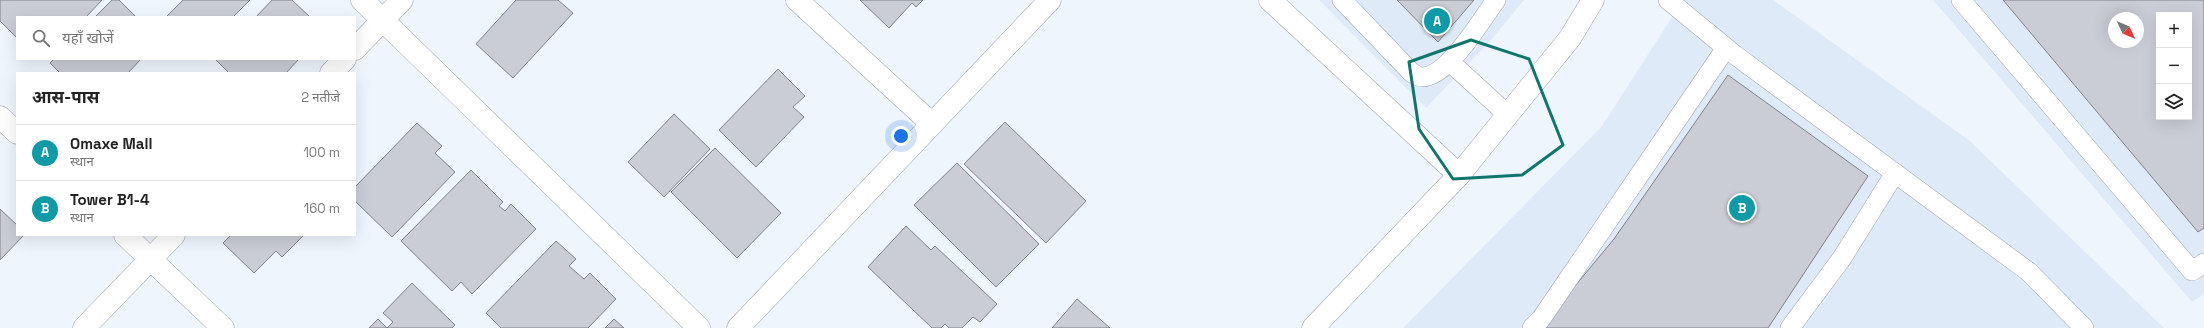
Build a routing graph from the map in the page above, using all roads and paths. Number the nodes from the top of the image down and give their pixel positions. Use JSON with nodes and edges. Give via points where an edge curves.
{"nodes":[{"id":1,"x":362,"y":0,"type":"edge"},
{"id":2,"x":402,"y":0,"type":"edge"},
{"id":3,"x":797,"y":0,"type":"edge"},
{"id":4,"x":1050,"y":0,"type":"edge"},
{"id":5,"x":1270,"y":0,"type":"edge"},
{"id":6,"x":1342,"y":0,"type":"edge"},
{"id":7,"x":1496,"y":0,"type":"edge"},
{"id":8,"x":1593,"y":0,"type":"edge"},
{"id":9,"x":1668,"y":0,"type":"edge"},
{"id":10,"x":1961,"y":0,"type":"edge"},
{"id":11,"x":382,"y":20,"type":"junction"},
{"id":12,"x":356,"y":47,"type":"edge"},
{"id":13,"x":1726,"y":48,"type":"junction"},
{"id":14,"x":344,"y":60,"type":"edge"},
{"id":15,"x":1450,"y":62,"type":"junction"},
{"id":16,"x":332,"y":72,"type":"edge"},
{"id":17,"x":1508,"y":115,"type":"junction"},
{"id":18,"x":0,"y":117,"type":"edge"},
{"id":19,"x":932,"y":124,"type":"junction"},
{"id":20,"x":16,"y":132,"type":"edge"},
{"id":21,"x":1895,"y":173,"type":"junction"},
{"id":22,"x":1459,"y":175,"type":"junction"},
{"id":23,"x":126,"y":236,"type":"edge"},
{"id":24,"x":173,"y":236,"type":"edge"},
{"id":25,"x":151,"y":259,"type":"junction"},
{"id":26,"x":2204,"y":263,"type":"edge"},
{"id":27,"x":84,"y":328,"type":"edge"},
{"id":28,"x":223,"y":328,"type":"edge"},
{"id":29,"x":699,"y":328,"type":"edge"},
{"id":30,"x":738,"y":328,"type":"edge"},
{"id":31,"x":1314,"y":328,"type":"edge"},
{"id":32,"x":1532,"y":328,"type":"edge"},
{"id":33,"x":1790,"y":328,"type":"edge"},
{"id":34,"x":2084,"y":328,"type":"edge"}],
"edges":[{"from":1,"to":11,"type":"street"},
{"from":2,"to":11,"type":"street"},
{"from":3,"to":19,"type":"street"},
{"from":4,"to":19,"type":"street"},
{"from":5,"to":22,"type":"street"},
{"from":6,"to":15,"type":"lane","via":[[1411,72],[1422,77],[1433,74]]},
{"from":7,"to":15,"type":"lane"},
{"from":8,"to":17,"type":"street","via":[[1570,38]]},
{"from":9,"to":13,"type":"lane"},
{"from":10,"to":26,"type":"lane","via":[[2192,271]]},
{"from":11,"to":12,"type":"street"},
{"from":11,"to":29,"type":"street"},
{"from":13,"to":21,"type":"lane"},
{"from":13,"to":32,"type":"lane","via":[[1541,319]]},
{"from":14,"to":16,"type":"street"},
{"from":15,"to":17,"type":"lane"},
{"from":17,"to":22,"type":"street"},
{"from":18,"to":20,"type":"street"},
{"from":19,"to":30,"type":"street"},
{"from":21,"to":33,"type":"lane","via":[[1842,258]]},
{"from":21,"to":34,"type":"lane","via":[[2029,272]]},
{"from":22,"to":31,"type":"street"},
{"from":23,"to":25,"type":"street"},
{"from":24,"to":25,"type":"street"},
{"from":25,"to":27,"type":"street"},
{"from":25,"to":28,"type":"street"}]}
